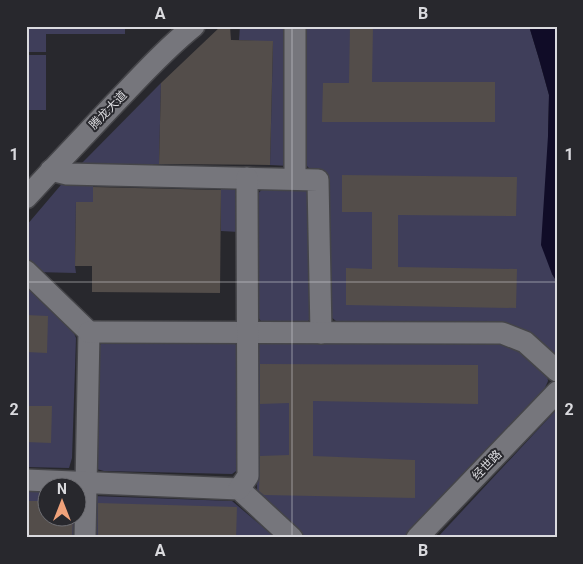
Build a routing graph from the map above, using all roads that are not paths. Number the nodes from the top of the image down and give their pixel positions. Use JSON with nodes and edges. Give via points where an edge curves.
{"nodes":[{"id":1,"x":194,"y":26,"type":"edge"},
{"id":2,"x":295,"y":26,"type":"edge"},
{"id":3,"x":51,"y":170,"type":"junction"},
{"id":4,"x":247,"y":178,"type":"junction"},
{"id":5,"x":295,"y":180,"type":"junction"},
{"id":6,"x":26,"y":198,"type":"edge"},
{"id":7,"x":26,"y":271,"type":"edge"},
{"id":8,"x":89,"y":332,"type":"junction"},
{"id":9,"x":247,"y":333,"type":"junction"},
{"id":10,"x":321,"y":333,"type":"junction"},
{"id":11,"x":557,"y":371,"type":"edge"},
{"id":12,"x":557,"y":392,"type":"edge"},
{"id":13,"x":86,"y":476,"type":"edge"},
{"id":14,"x":88,"y":482,"type":"edge"},
{"id":15,"x":239,"y":489,"type":"junction"},
{"id":16,"x":292,"y":538,"type":"edge"},
{"id":17,"x":417,"y":538,"type":"edge"}],
"edges":[{"from":1,"to":3,"type":"street","name":"腾龙大道"},
{"from":2,"to":5,"type":"street"},
{"from":3,"to":4,"type":"street","via":[[67,174]]},
{"from":3,"to":6,"type":"street","name":"腾龙大道"},
{"from":4,"to":5,"type":"street"},
{"from":4,"to":9,"type":"street"},
{"from":5,"to":10,"type":"street","via":[[318,180]]},
{"from":7,"to":8,"type":"street"},
{"from":8,"to":9,"type":"street"},
{"from":8,"to":13,"type":"street"},
{"from":9,"to":10,"type":"street"},
{"from":9,"to":15,"type":"street","via":[[248,476]]},
{"from":10,"to":11,"type":"street","via":[[502,333],[524,342]]},
{"from":12,"to":17,"type":"street","name":"经世路"},
{"from":14,"to":15,"type":"street"},
{"from":15,"to":16,"type":"street"}]}
